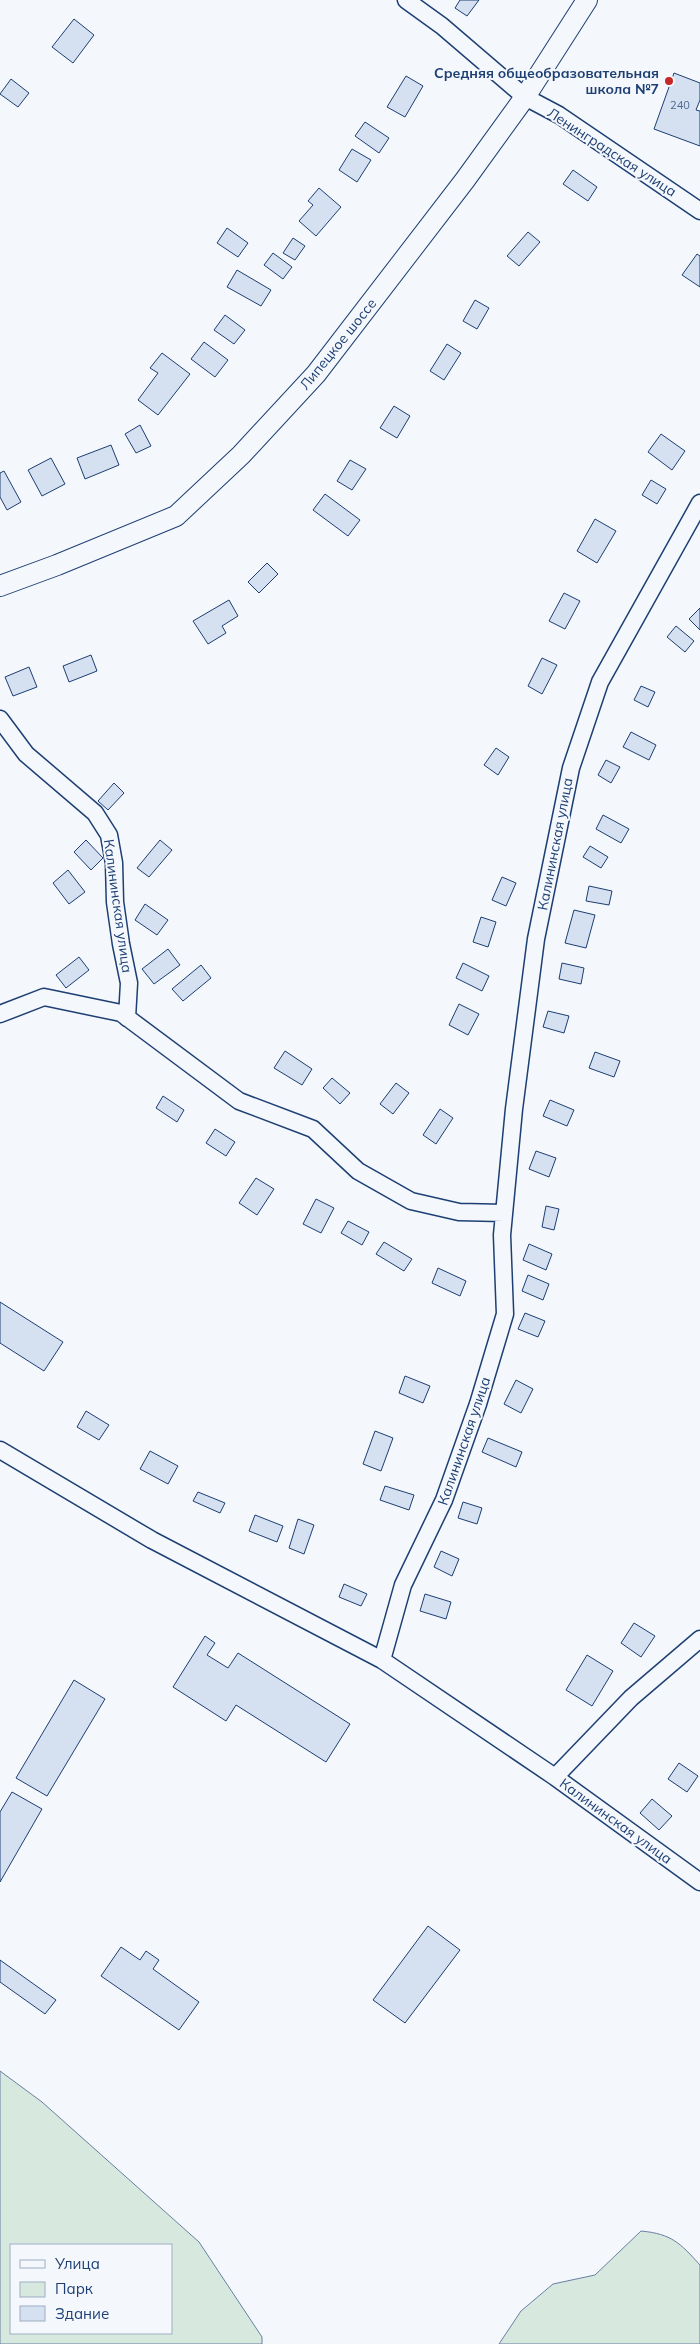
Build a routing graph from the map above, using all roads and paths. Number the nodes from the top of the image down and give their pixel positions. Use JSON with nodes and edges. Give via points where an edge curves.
{"nodes":[{"id":1,"x":406,"y":0,"type":"edge"},
{"id":2,"x":587,"y":0,"type":"edge"},
{"id":3,"x":525,"y":97,"type":"junction"},
{"id":4,"x":700,"y":211,"type":"edge"},
{"id":5,"x":700,"y":503,"type":"edge"},
{"id":6,"x":0,"y":586,"type":"edge"},
{"id":7,"x":0,"y":718,"type":"edge"},
{"id":8,"x":0,"y":1014,"type":"edge"},
{"id":9,"x":127,"y":1018,"type":"junction"},
{"id":10,"x":504,"y":1213,"type":"junction"},
{"id":11,"x":0,"y":1450,"type":"edge"},
{"id":12,"x":700,"y":1639,"type":"edge"},
{"id":13,"x":382,"y":1660,"type":"junction"},
{"id":14,"x":554,"y":1777,"type":"junction"},
{"id":15,"x":700,"y":1882,"type":"edge"}],
"edges":[{"from":1,"to":3,"type":"street","name":"Ленинградская улица","via":[[442,26]]},
{"from":2,"to":3,"type":"street","name":"Липецкое шоссе"},
{"from":3,"to":4,"type":"street","name":"Ленинградская улица","via":[[560,115]]},
{"from":3,"to":6,"type":"street","name":"Липецкое шоссе","via":[[316,374],[241,455],[176,516],[58,566]]},
{"from":5,"to":10,"type":"street","name":"Калининская улица","via":[[600,682],[571,768],[536,938]]},
{"from":7,"to":9,"type":"street","name":"Калининская улица","via":[[26,754],[95,813],[109,835],[115,902],[129,983]]},
{"from":8,"to":9,"type":"street","via":[[44,997],[121,1013]]},
{"from":9,"to":10,"type":"street","via":[[239,1101],[313,1129],[358,1171],[411,1201],[459,1212]]},
{"from":10,"to":13,"type":"street","name":"Калининская улица","via":[[505,1314],[444,1500],[403,1585]]},
{"from":11,"to":13,"type":"street","name":"Калининская улица","via":[[152,1540]]},
{"from":12,"to":14,"type":"street","via":[[631,1698]]},
{"from":13,"to":14,"type":"street","name":"Калининская улица"},
{"from":14,"to":15,"type":"street","name":"Калининская улица"}]}
